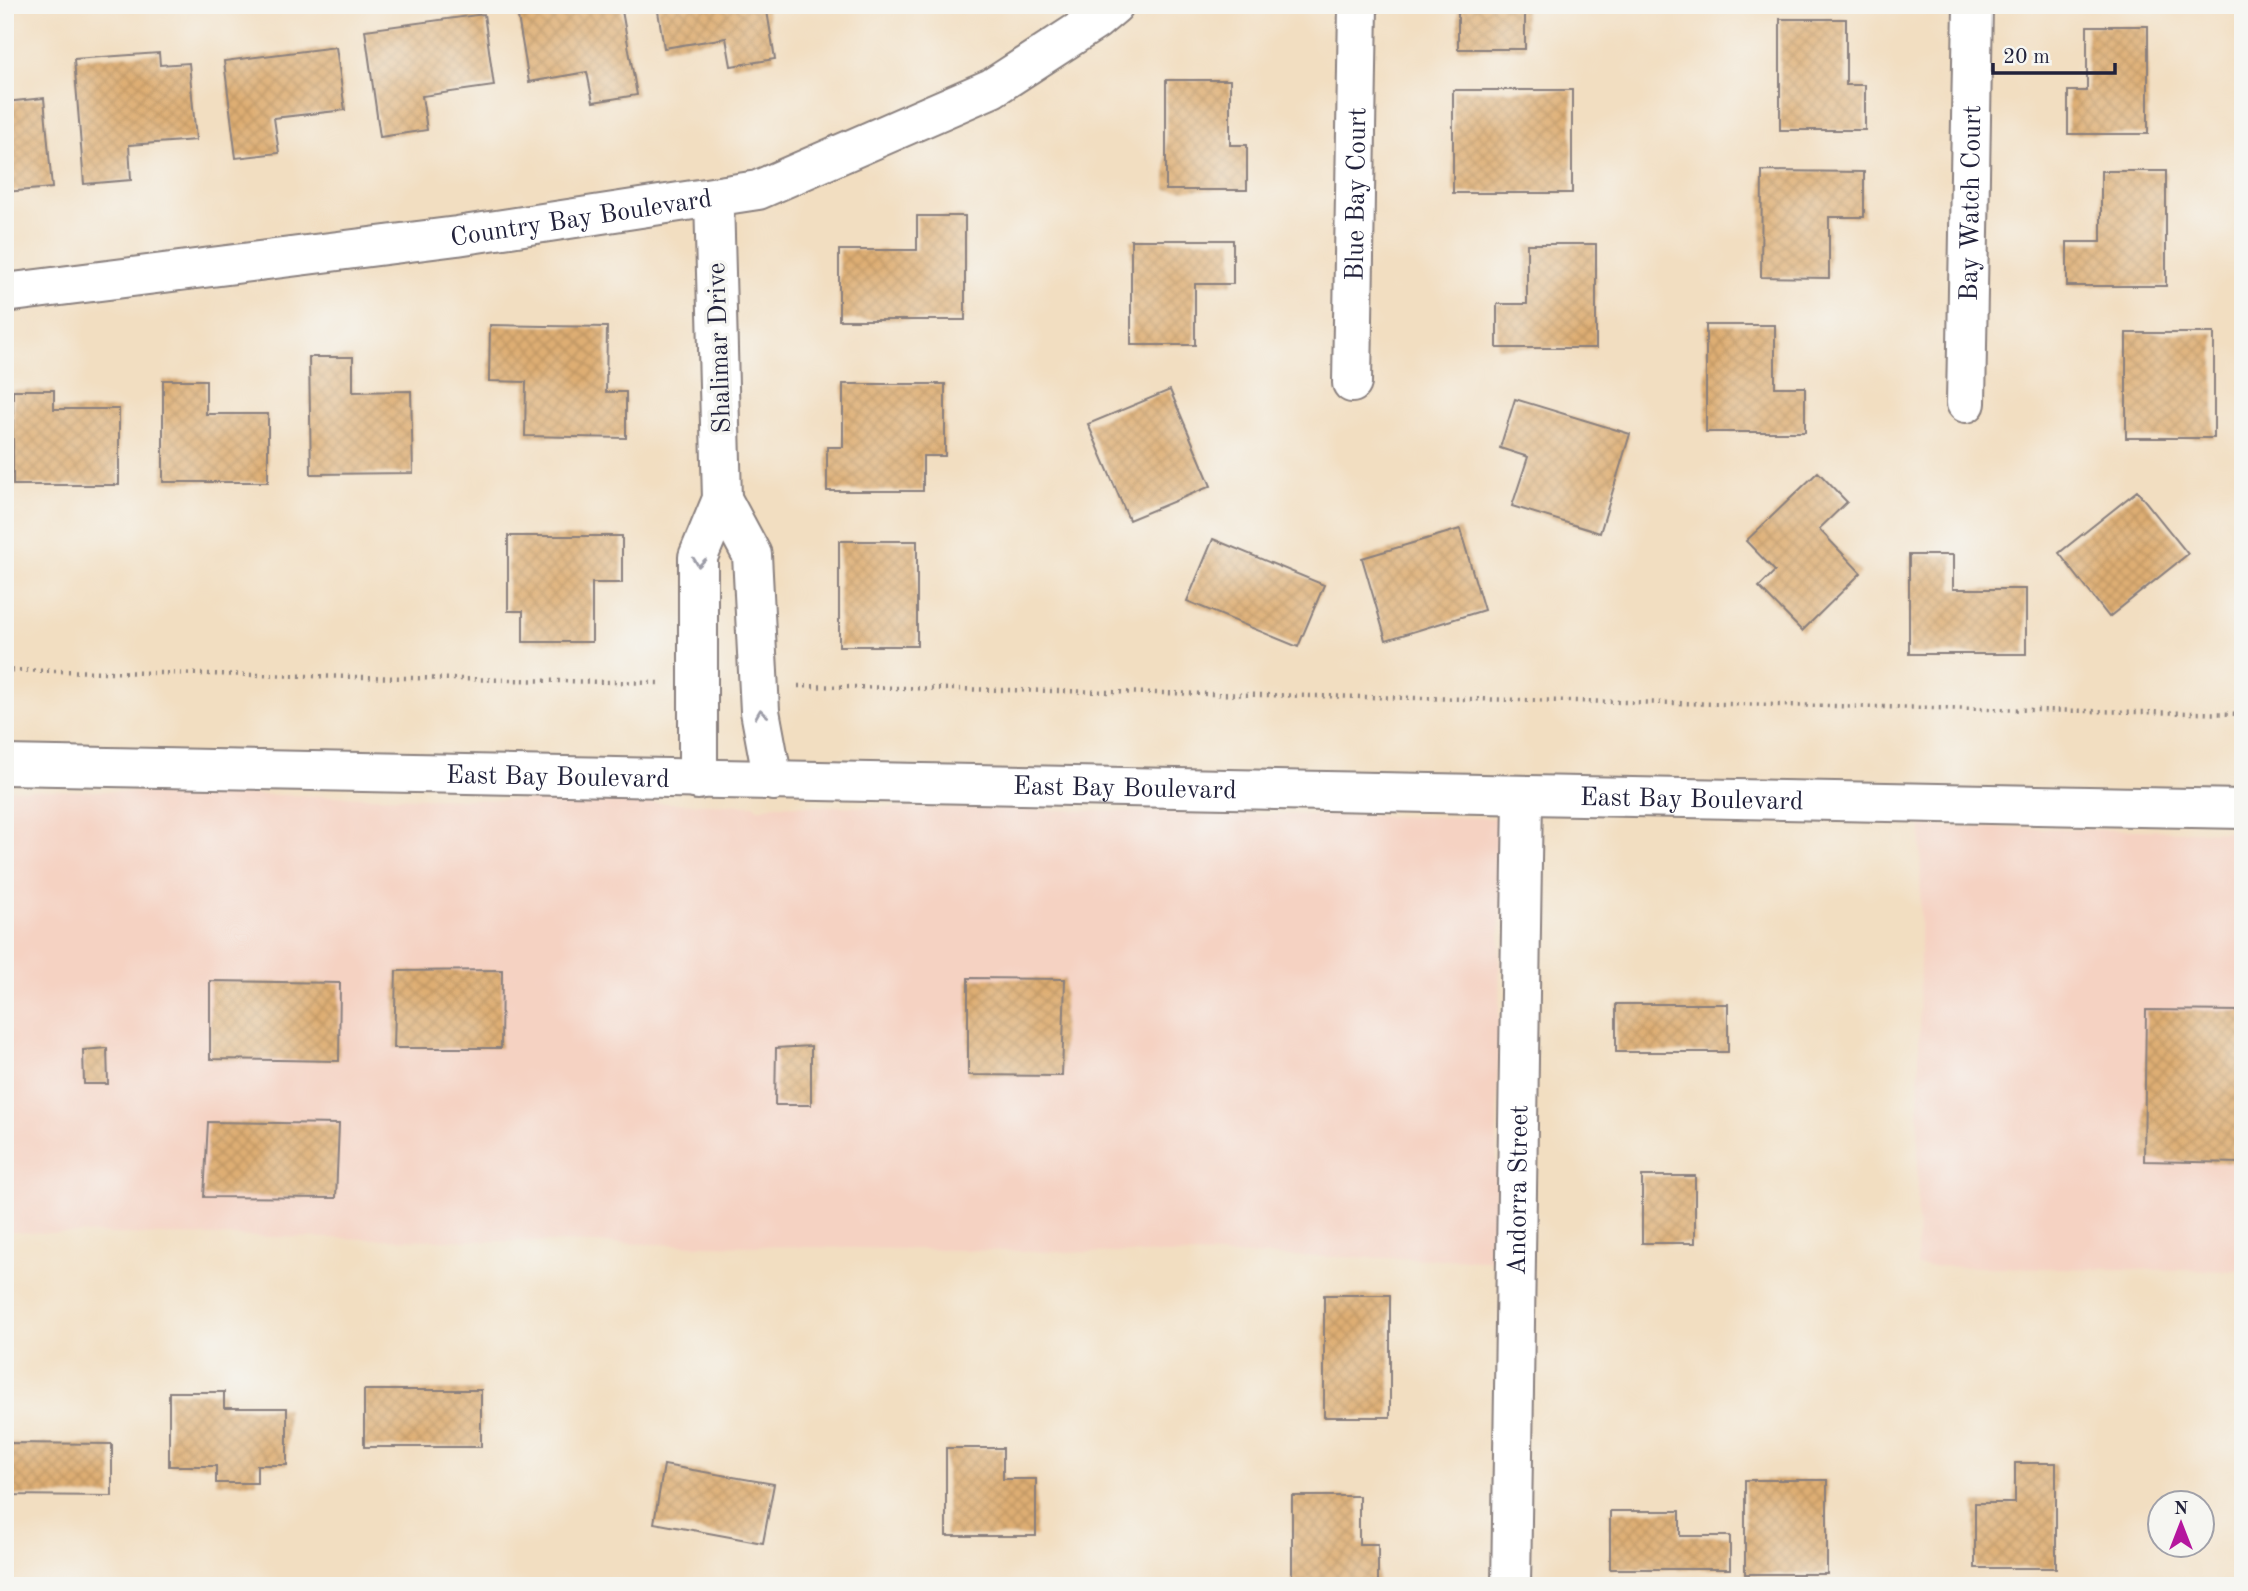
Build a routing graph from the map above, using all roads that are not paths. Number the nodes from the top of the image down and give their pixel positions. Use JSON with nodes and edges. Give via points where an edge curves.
{"nodes":[{"id":1,"x":1114,"y":5,"type":"edge"},
{"id":2,"x":1358,"y":5,"type":"edge"},
{"id":3,"x":1973,"y":5,"type":"edge"},
{"id":4,"x":713,"y":198,"type":"junction"},
{"id":5,"x":5,"y":293,"type":"edge"},
{"id":6,"x":1352,"y":383,"type":"dead end"},
{"id":7,"x":1966,"y":403,"type":"dead end"},
{"id":8,"x":722,"y":499,"type":"junction"},
{"id":9,"x":5,"y":765,"type":"edge"},
{"id":10,"x":698,"y":780,"type":"junction"},
{"id":11,"x":773,"y":781,"type":"junction"},
{"id":12,"x":1523,"y":795,"type":"junction"},
{"id":13,"x":2243,"y":808,"type":"edge"},
{"id":14,"x":1511,"y":1586,"type":"edge"}],
"edges":[{"from":1,"to":4,"type":"street","name":"Country Bay Boulevard","via":[[992,88],[758,190]]},
{"from":2,"to":6,"type":"street","name":"Blue Bay Court"},
{"from":3,"to":7,"type":"street","name":"Bay Watch Court"},
{"from":4,"to":5,"type":"street","name":"Country Bay Boulevard","via":[[457,236]]},
{"from":4,"to":8,"type":"street","name":"Shalimar Drive"},
{"from":8,"to":10,"type":"street","name":"Shalimar Drive","one_way":true,"via":[[698,557]]},
{"from":11,"to":8,"type":"street","name":"Shalimar Drive","one_way":true,"via":[[758,686],[752,555]]},
{"from":9,"to":10,"type":"street","name":"East Bay Boulevard"},
{"from":10,"to":11,"type":"street","name":"East Bay Boulevard"},
{"from":11,"to":12,"type":"street","name":"East Bay Boulevard"},
{"from":12,"to":13,"type":"street","name":"East Bay Boulevard"},
{"from":12,"to":14,"type":"street","name":"Andorra Street"}]}
